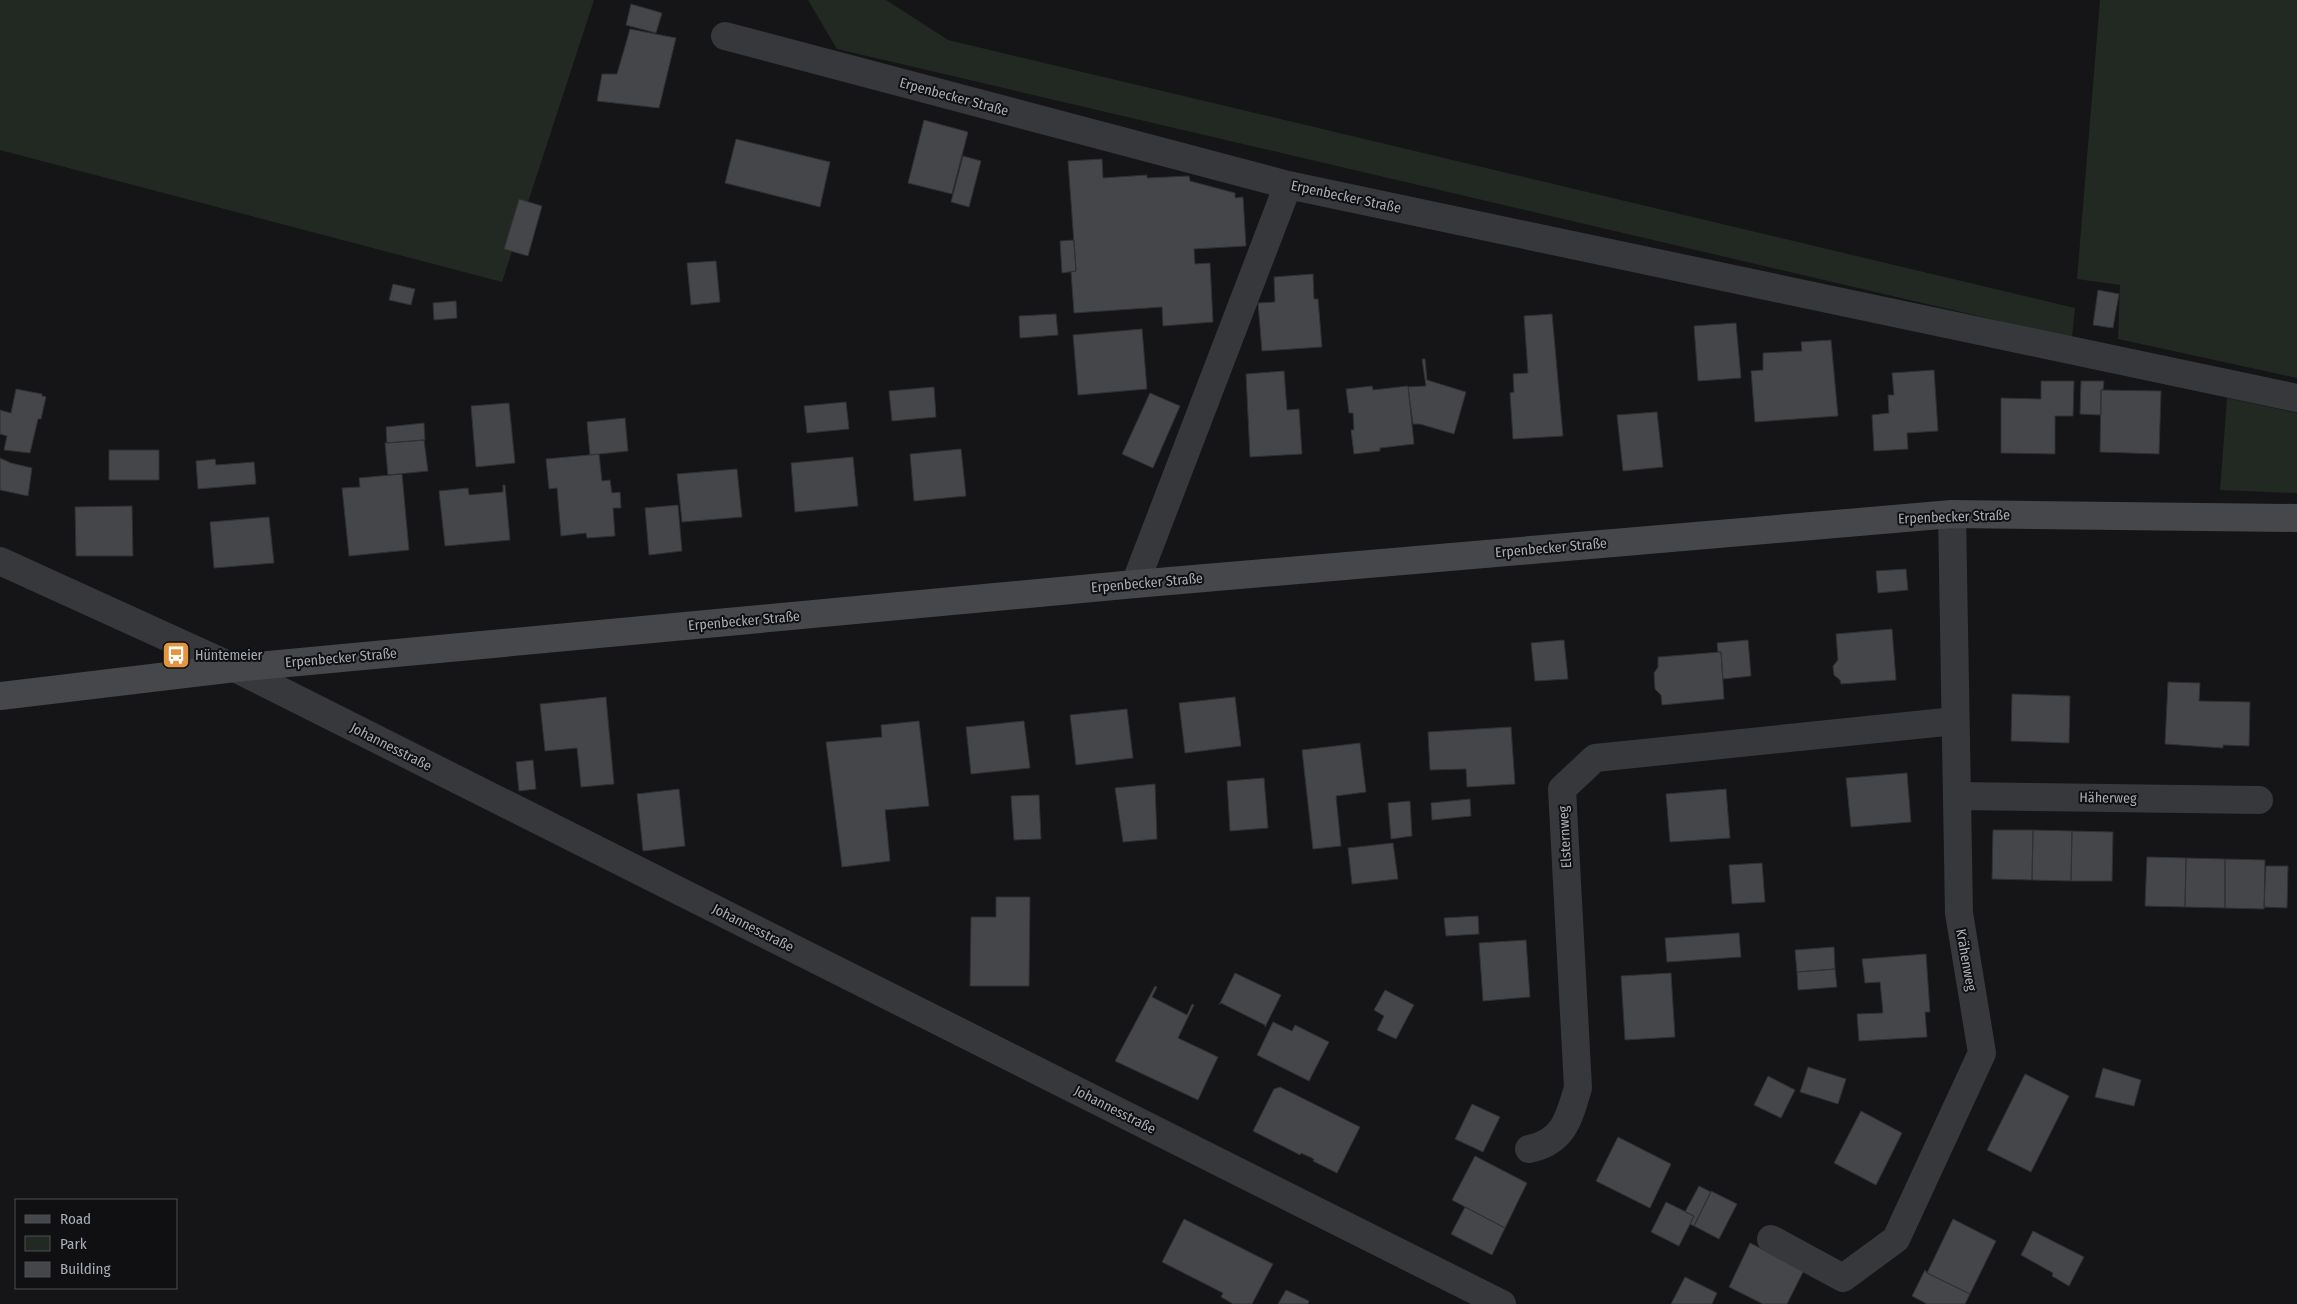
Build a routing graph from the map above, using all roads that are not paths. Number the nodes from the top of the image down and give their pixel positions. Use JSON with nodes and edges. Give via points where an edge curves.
{"nodes":[{"id":1,"x":725,"y":36,"type":"dead end"},
{"id":2,"x":1288,"y":185,"type":"junction"},
{"id":3,"x":2297,"y":398,"type":"edge"},
{"id":4,"x":1952,"y":514,"type":"junction"},
{"id":5,"x":2297,"y":518,"type":"edge"},
{"id":6,"x":0,"y":561,"type":"edge"},
{"id":7,"x":1135,"y":584,"type":"junction"},
{"id":8,"x":234,"y":668,"type":"junction"},
{"id":9,"x":0,"y":696,"type":"edge"},
{"id":10,"x":1955,"y":721,"type":"junction"},
{"id":11,"x":1957,"y":796,"type":"junction"},
{"id":12,"x":2259,"y":800,"type":"dead end"},
{"id":13,"x":1530,"y":1149,"type":"dead end"},
{"id":14,"x":1771,"y":1238,"type":"dead end"},
{"id":15,"x":1502,"y":1304,"type":"edge"}],
"edges":[{"from":1,"to":2,"type":"street","name":"Erpenbecker Straße"},
{"from":2,"to":3,"type":"street","name":"Erpenbecker Straße"},
{"from":2,"to":7,"type":"street"},
{"from":4,"to":5,"type":"main road","name":"Erpenbecker Straße"},
{"from":4,"to":7,"type":"main road","name":"Erpenbecker Straße"},
{"from":4,"to":10,"type":"street","name":"Krähenweg"},
{"from":6,"to":8,"type":"street","name":"Johannesstraße"},
{"from":7,"to":8,"type":"main road","name":"Erpenbecker Straße"},
{"from":8,"to":9,"type":"main road","name":"Erpenbecker Straße"},
{"from":8,"to":15,"type":"street","name":"Johannesstraße"},
{"from":10,"to":11,"type":"street","name":"Krähenweg"},
{"from":10,"to":13,"type":"street","name":"Elsternweg","via":[[1595,758],[1562,789],[1578,1088],[1568,1120],[1557,1137],[1543,1146]]},
{"from":11,"to":12,"type":"street","name":"Häherweg"},
{"from":11,"to":14,"type":"street","name":"Krähenweg","via":[[1958,913],[1982,1053],[1896,1239],[1842,1278]]}]}
